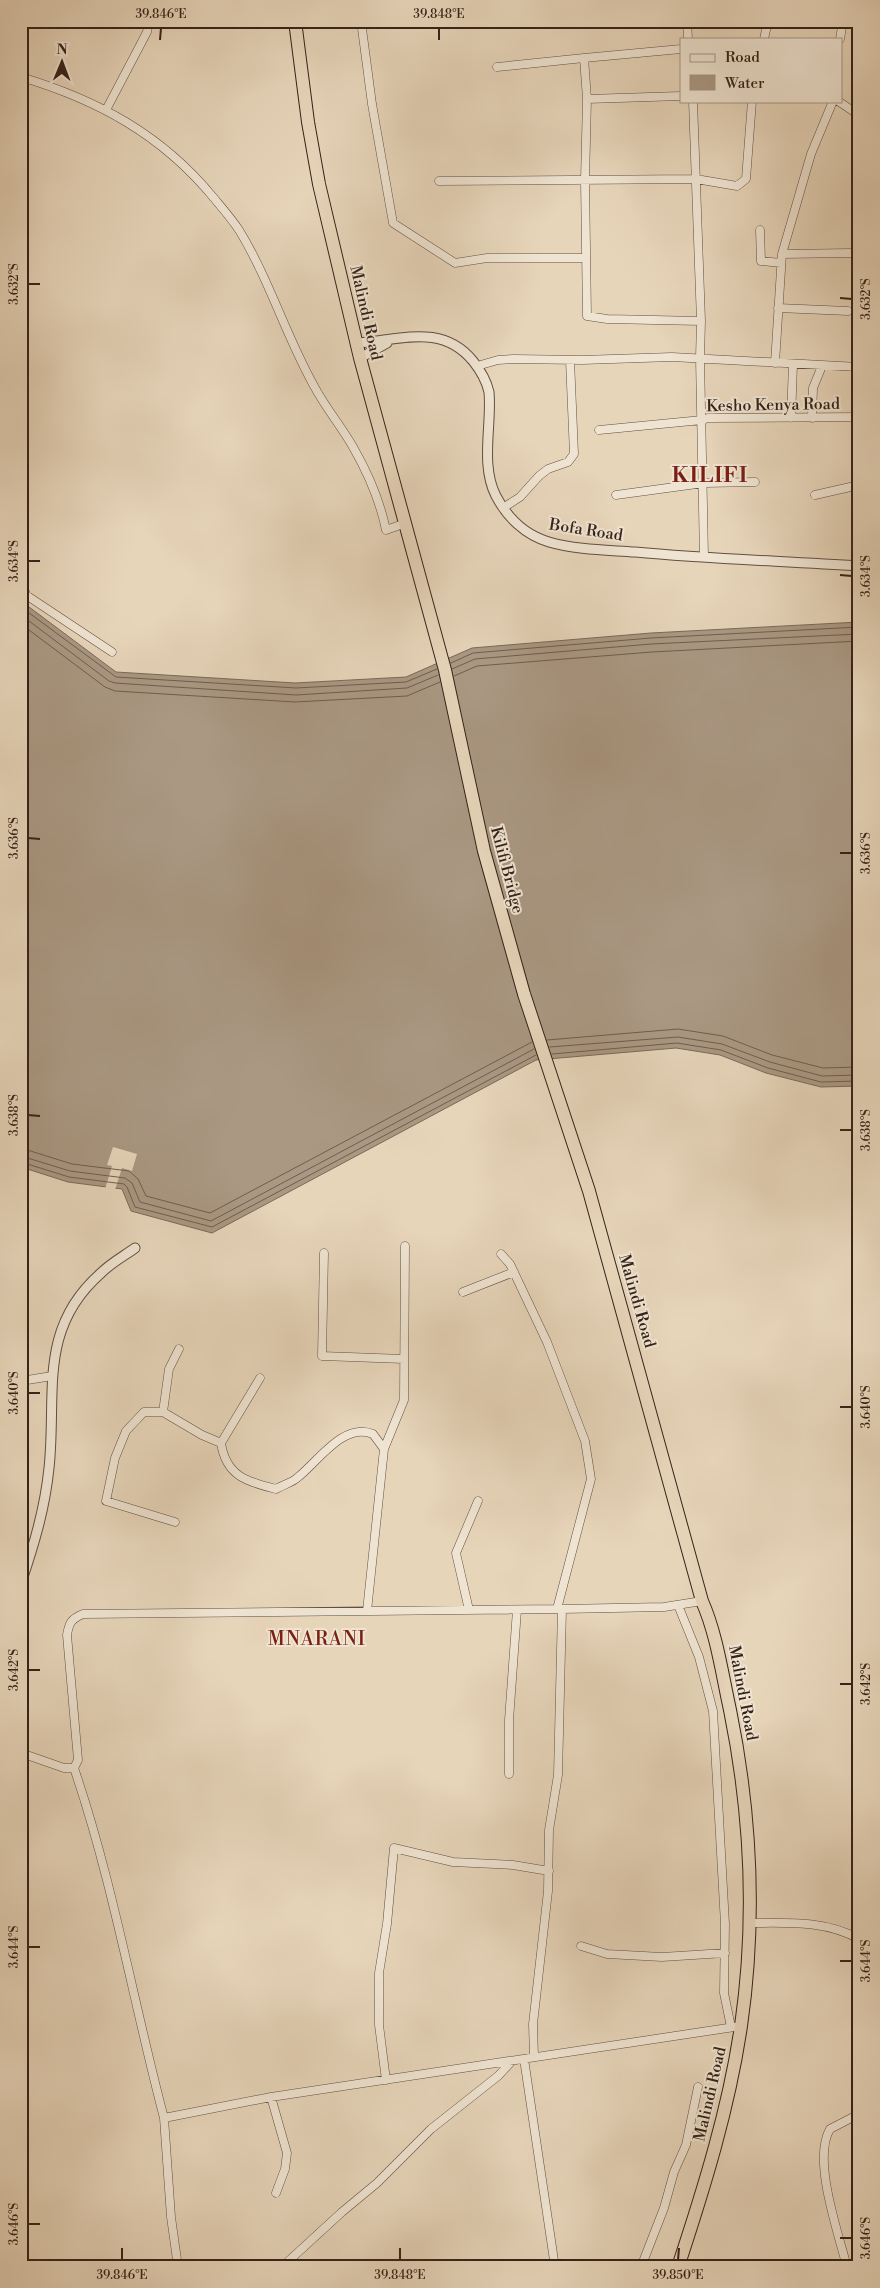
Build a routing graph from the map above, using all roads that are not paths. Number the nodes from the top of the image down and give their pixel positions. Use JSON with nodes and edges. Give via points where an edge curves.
{"nodes":[{"id":1,"x":149,"y":21,"type":"edge"},
{"id":2,"x":294,"y":21,"type":"edge"},
{"id":3,"x":361,"y":21,"type":"edge"},
{"id":4,"x":687,"y":21,"type":"edge"},
{"id":5,"x":768,"y":21,"type":"edge"},
{"id":6,"x":843,"y":21,"type":"edge"},
{"id":7,"x":688,"y":38,"type":"edge"},
{"id":8,"x":764,"y":38,"type":"edge"},
{"id":9,"x":840,"y":38,"type":"edge"},
{"id":10,"x":680,"y":48,"type":"edge"},
{"id":11,"x":584,"y":58,"type":"junction"},
{"id":12,"x":497,"y":67,"type":"dead end"},
{"id":13,"x":21,"y":77,"type":"edge"},
{"id":14,"x":680,"y":96,"type":"edge"},
{"id":15,"x":588,"y":99,"type":"junction"},
{"id":16,"x":693,"y":102,"type":"edge"},
{"id":17,"x":752,"y":102,"type":"edge"},
{"id":18,"x":833,"y":102,"type":"edge"},
{"id":19,"x":840,"y":102,"type":"edge"},
{"id":20,"x":106,"y":110,"type":"junction"},
{"id":21,"x":859,"y":115,"type":"edge"},
{"id":22,"x":696,"y":179,"type":"junction"},
{"id":23,"x":585,"y":180,"type":"junction"},
{"id":24,"x":439,"y":181,"type":"dead end"},
{"id":25,"x":760,"y":230,"type":"dead end"},
{"id":26,"x":851,"y":253,"type":"dead end"},
{"id":27,"x":782,"y":254,"type":"junction"},
{"id":28,"x":586,"y":258,"type":"junction"},
{"id":29,"x":781,"y":263,"type":"junction"},
{"id":30,"x":778,"y":308,"type":"junction"},
{"id":31,"x":848,"y":312,"type":"dead end"},
{"id":32,"x":701,"y":321,"type":"junction"},
{"id":33,"x":393,"y":339,"type":"junction"},
{"id":34,"x":357,"y":343,"type":"junction"},
{"id":35,"x":360,"y":358,"type":"junction"},
{"id":36,"x":700,"y":358,"type":"junction"},
{"id":37,"x":570,"y":360,"type":"junction"},
{"id":38,"x":775,"y":363,"type":"junction"},
{"id":39,"x":793,"y":364,"type":"junction"},
{"id":40,"x":477,"y":366,"type":"junction"},
{"id":41,"x":822,"y":366,"type":"junction"},
{"id":42,"x":859,"y":367,"type":"edge"},
{"id":43,"x":791,"y":418,"type":"junction"},
{"id":44,"x":812,"y":418,"type":"junction"},
{"id":45,"x":859,"y":418,"type":"edge"},
{"id":46,"x":702,"y":420,"type":"junction"},
{"id":47,"x":599,"y":430,"type":"dead end"},
{"id":48,"x":704,"y":482,"type":"junction"},
{"id":49,"x":755,"y":482,"type":"dead end"},
{"id":50,"x":859,"y":485,"type":"edge"},
{"id":51,"x":616,"y":495,"type":"dead end"},
{"id":52,"x":815,"y":495,"type":"dead end"},
{"id":53,"x":503,"y":508,"type":"junction"},
{"id":54,"x":403,"y":524,"type":"junction"},
{"id":55,"x":704,"y":557,"type":"junction"},
{"id":56,"x":859,"y":566,"type":"edge"},
{"id":57,"x":21,"y":579,"type":"edge"},
{"id":58,"x":427,"y":608,"type":"joint"},
{"id":59,"x":112,"y":652,"type":"dead end"},
{"id":60,"x":572,"y":1136,"type":"joint"},
{"id":61,"x":405,"y":1246,"type":"dead end"},
{"id":62,"x":135,"y":1248,"type":"dead end"},
{"id":63,"x":324,"y":1253,"type":"dead end"},
{"id":64,"x":501,"y":1254,"type":"dead end"},
{"id":65,"x":514,"y":1272,"type":"junction"},
{"id":66,"x":463,"y":1292,"type":"dead end"},
{"id":67,"x":179,"y":1349,"type":"dead end"},
{"id":68,"x":404,"y":1359,"type":"junction"},
{"id":69,"x":52,"y":1376,"type":"junction"},
{"id":70,"x":260,"y":1378,"type":"dead end"},
{"id":71,"x":21,"y":1381,"type":"edge"},
{"id":72,"x":163,"y":1412,"type":"junction"},
{"id":73,"x":221,"y":1443,"type":"junction"},
{"id":74,"x":384,"y":1449,"type":"junction"},
{"id":75,"x":478,"y":1501,"type":"dead end"},
{"id":76,"x":175,"y":1522,"type":"dead end"},
{"id":77,"x":21,"y":1583,"type":"edge"},
{"id":78,"x":702,"y":1601,"type":"junction"},
{"id":79,"x":678,"y":1605,"type":"junction"},
{"id":80,"x":560,"y":1609,"type":"junction"},
{"id":81,"x":469,"y":1610,"type":"junction"},
{"id":82,"x":517,"y":1610,"type":"junction"},
{"id":83,"x":367,"y":1611,"type":"junction"},
{"id":84,"x":21,"y":1753,"type":"edge"},
{"id":85,"x":74,"y":1768,"type":"junction"},
{"id":86,"x":509,"y":1774,"type":"dead end"},
{"id":87,"x":549,"y":1871,"type":"junction"},
{"id":88,"x":749,"y":1923,"type":"junction"},
{"id":89,"x":859,"y":1939,"type":"edge"},
{"id":90,"x":581,"y":1946,"type":"dead end"},
{"id":91,"x":724,"y":1953,"type":"junction"},
{"id":92,"x":736,"y":2027,"type":"junction"},
{"id":93,"x":534,"y":2057,"type":"junction"},
{"id":94,"x":524,"y":2059,"type":"junction"},
{"id":95,"x":512,"y":2061,"type":"junction"},
{"id":96,"x":386,"y":2080,"type":"junction"},
{"id":97,"x":698,"y":2087,"type":"dead end"},
{"id":98,"x":271,"y":2097,"type":"junction"},
{"id":99,"x":859,"y":2114,"type":"edge"},
{"id":100,"x":164,"y":2118,"type":"junction"},
{"id":101,"x":276,"y":2193,"type":"dead end"},
{"id":102,"x":178,"y":2267,"type":"edge"},
{"id":103,"x":282,"y":2267,"type":"edge"},
{"id":104,"x":555,"y":2267,"type":"edge"},
{"id":105,"x":641,"y":2267,"type":"edge"},
{"id":106,"x":678,"y":2267,"type":"edge"},
{"id":107,"x":847,"y":2267,"type":"edge"}],
"edges":[{"from":1,"to":20,"type":"street"},
{"from":2,"to":34,"type":"highway","name":"Malindi Road","via":[[319,184]]},
{"from":3,"to":28,"type":"street","via":[[393,223],[455,263],[487,258]]},
{"from":4,"to":7,"type":"street"},
{"from":5,"to":8,"type":"street"},
{"from":6,"to":9,"type":"street"},
{"from":10,"to":11,"type":"street"},
{"from":11,"to":12,"type":"street"},
{"from":11,"to":15,"type":"street"},
{"from":13,"to":20,"type":"street","via":[[55,87]]},
{"from":14,"to":15,"type":"street"},
{"from":15,"to":23,"type":"street"},
{"from":16,"to":22,"type":"street"},
{"from":17,"to":22,"type":"street","via":[[746,179],[736,186]]},
{"from":18,"to":27,"type":"street","via":[[794,204]]},
{"from":19,"to":21,"type":"street"},
{"from":20,"to":54,"type":"street","via":[[147,134],[192,171],[238,229],[310,379],[353,446],[381,509],[386,530]]},
{"from":22,"to":23,"type":"street"},
{"from":22,"to":32,"type":"street"},
{"from":23,"to":24,"type":"street"},
{"from":23,"to":28,"type":"street"},
{"from":25,"to":29,"type":"street","via":[[761,261]]},
{"from":26,"to":27,"type":"street"},
{"from":27,"to":29,"type":"street"},
{"from":28,"to":32,"type":"street","via":[[589,318]]},
{"from":29,"to":30,"type":"street"},
{"from":30,"to":31,"type":"street"},
{"from":30,"to":38,"type":"street"},
{"from":32,"to":36,"type":"street"},
{"from":33,"to":34,"type":"street","name":"Bofa Road"},
{"from":33,"to":35,"type":"street","name":"Bofa Road"},
{"from":33,"to":40,"type":"street","name":"Bofa Road","via":[[418,335],[445,340],[465,352]]},
{"from":34,"to":35,"type":"highway","name":"Malindi Road"},
{"from":35,"to":54,"type":"highway","name":"Malindi Road"},
{"from":36,"to":37,"type":"street"},
{"from":36,"to":38,"type":"street"},
{"from":36,"to":46,"type":"street"},
{"from":37,"to":40,"type":"street","via":[[514,358]]},
{"from":37,"to":53,"type":"street","via":[[574,454],[568,462],[548,469],[520,497]]},
{"from":38,"to":39,"type":"street"},
{"from":39,"to":41,"type":"street"},
{"from":39,"to":43,"type":"street"},
{"from":40,"to":53,"type":"street","name":"Bofa Road","via":[[487,381],[489,392],[489,474]]},
{"from":41,"to":42,"type":"street"},
{"from":41,"to":44,"type":"street","via":[[813,388]]},
{"from":43,"to":44,"type":"street","name":"Kesho Kenya Road"},
{"from":43,"to":46,"type":"street","name":"Kesho Kenya Road"},
{"from":44,"to":45,"type":"street","name":"Kesho Kenya Road"},
{"from":46,"to":47,"type":"street","name":"Kesho Kenya Road"},
{"from":46,"to":48,"type":"street"},
{"from":48,"to":49,"type":"street"},
{"from":48,"to":51,"type":"street"},
{"from":48,"to":55,"type":"street"},
{"from":50,"to":52,"type":"street"},
{"from":53,"to":55,"type":"street","name":"Bofa Road","via":[[514,522],[549,542]]},
{"from":54,"to":58,"type":"highway","name":"Malindi Road"},
{"from":55,"to":56,"type":"street","name":"Bofa Road"},
{"from":57,"to":59,"type":"street","via":[[26,595]]},
{"from":58,"to":60,"type":"highway","name":"Kilifi Bridge","via":[[445,670],[484,851],[524,994]]},
{"from":60,"to":78,"type":"highway","name":"Malindi Road","via":[[623,1309]]},
{"from":61,"to":68,"type":"street"},
{"from":62,"to":69,"type":"street","via":[[101,1272],[70,1310],[56,1344]]},
{"from":63,"to":68,"type":"street","via":[[322,1356]]},
{"from":64,"to":65,"type":"street"},
{"from":65,"to":66,"type":"street"},
{"from":65,"to":80,"type":"street","via":[[547,1342],[586,1441],[591,1479]]},
{"from":67,"to":72,"type":"street","via":[[169,1369]]},
{"from":68,"to":74,"type":"street","via":[[404,1400]]},
{"from":69,"to":71,"type":"street"},
{"from":69,"to":77,"type":"street","via":[[49,1470],[39,1529]]},
{"from":70,"to":73,"type":"street"},
{"from":72,"to":73,"type":"street"},
{"from":72,"to":76,"type":"street","via":[[144,1412],[126,1431],[115,1458],[106,1501]]},
{"from":73,"to":74,"type":"street","via":[[223,1453],[241,1478],[276,1489],[295,1479],[340,1440],[357,1431],[373,1434]]},
{"from":74,"to":83,"type":"street"},
{"from":75,"to":81,"type":"street","via":[[456,1552]]},
{"from":78,"to":79,"type":"street"},
{"from":78,"to":88,"type":"highway","name":"Malindi Road","via":[[716,1643],[743,1778]]},
{"from":79,"to":80,"type":"street"},
{"from":79,"to":91,"type":"street","via":[[699,1657],[713,1710]]},
{"from":80,"to":82,"type":"street"},
{"from":80,"to":87,"type":"street","via":[[558,1775],[549,1830]]},
{"from":81,"to":82,"type":"street"},
{"from":81,"to":83,"type":"street"},
{"from":82,"to":86,"type":"street","via":[[509,1720]]},
{"from":83,"to":85,"type":"street","via":[[93,1614],[74,1618],[67,1635],[78,1760]]},
{"from":84,"to":85,"type":"street","via":[[64,1768]]},
{"from":85,"to":100,"type":"street","via":[[119,1926]]},
{"from":87,"to":93,"type":"street","via":[[533,2024]]},
{"from":87,"to":96,"type":"street","via":[[453,1862],[394,1848],[379,1973],[379,2026]]},
{"from":88,"to":89,"type":"street","via":[[820,1925]]},
{"from":88,"to":92,"type":"highway","name":"Malindi Road"},
{"from":90,"to":91,"type":"street","via":[[607,1954],[662,1957]]},
{"from":91,"to":92,"type":"street","via":[[724,1993]]},
{"from":92,"to":93,"type":"street"},
{"from":92,"to":106,"type":"highway","name":"Malindi Road","via":[[729,2090]]},
{"from":93,"to":94,"type":"street"},
{"from":94,"to":95,"type":"street"},
{"from":94,"to":104,"type":"street"},
{"from":95,"to":96,"type":"street"},
{"from":95,"to":103,"type":"street","via":[[431,2129],[377,2183]]},
{"from":96,"to":98,"type":"street"},
{"from":97,"to":105,"type":"street","via":[[684,2152]]},
{"from":98,"to":100,"type":"street"},
{"from":98,"to":101,"type":"street","via":[[287,2153],[286,2169]]},
{"from":99,"to":107,"type":"street","via":[[830,2129],[824,2145],[823,2167]]},
{"from":100,"to":102,"type":"street"}]}
